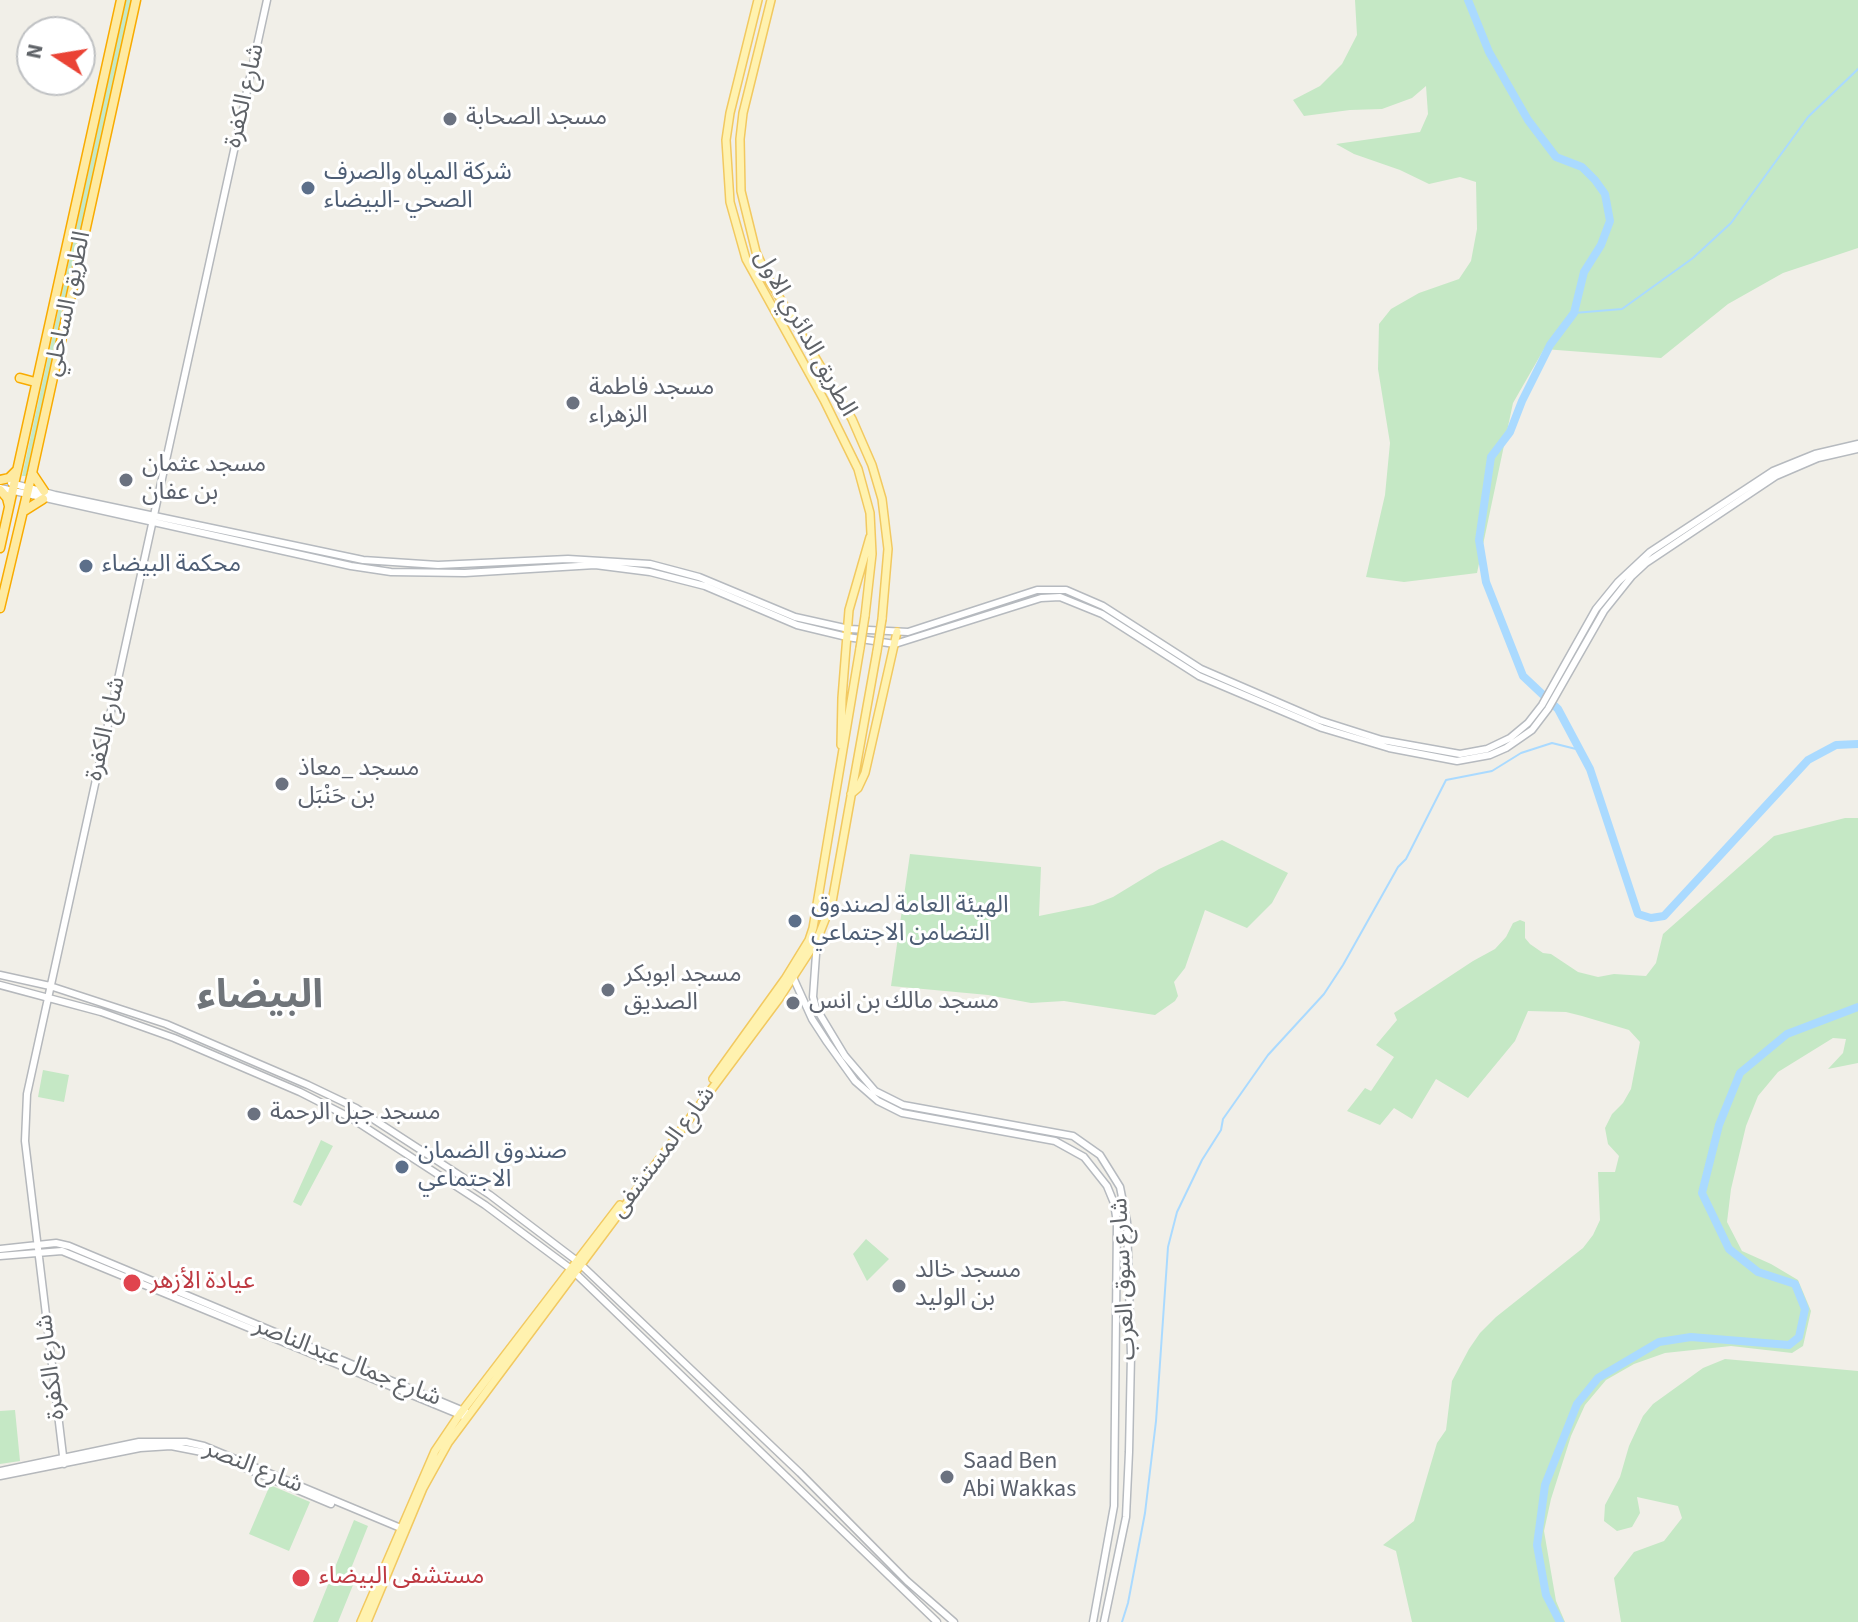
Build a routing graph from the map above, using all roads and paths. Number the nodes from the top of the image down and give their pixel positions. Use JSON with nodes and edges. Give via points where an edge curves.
{"nodes":[{"id":1,"x":121,"y":0,"type":"edge"},
{"id":2,"x":136,"y":0,"type":"edge"},
{"id":3,"x":267,"y":0,"type":"edge"},
{"id":4,"x":758,"y":0,"type":"edge"},
{"id":5,"x":771,"y":0,"type":"edge"},
{"id":6,"x":741,"y":66,"type":"junction"},
{"id":7,"x":753,"y":70,"type":"junction"},
{"id":8,"x":726,"y":146,"type":"junction"},
{"id":9,"x":740,"y":146,"type":"junction"},
{"id":10,"x":20,"y":378,"type":"dead end"},
{"id":11,"x":35,"y":382,"type":"junction"},
{"id":12,"x":1858,"y":447,"type":"edge"},
{"id":13,"x":18,"y":469,"type":"junction"},
{"id":14,"x":32,"y":473,"type":"junction"},
{"id":15,"x":0,"y":480,"type":"edge"},
{"id":16,"x":14,"y":488,"type":"junction"},
{"id":17,"x":0,"y":489,"type":"edge"},
{"id":18,"x":28,"y":492,"type":"junction"},
{"id":19,"x":43,"y":495,"type":"junction"},
{"id":20,"x":9,"y":508,"type":"junction"},
{"id":21,"x":24,"y":511,"type":"junction"},
{"id":22,"x":153,"y":519,"type":"junction"},
{"id":23,"x":871,"y":535,"type":"junction"},
{"id":24,"x":0,"y":548,"type":"edge"},
{"id":25,"x":717,"y":588,"type":"junction"},
{"id":26,"x":0,"y":608,"type":"edge"},
{"id":27,"x":897,"y":632,"type":"junction"},
{"id":28,"x":848,"y":633,"type":"junction"},
{"id":29,"x":895,"y":644,"type":"junction"},
{"id":30,"x":860,"y":648,"type":"joint"},
{"id":31,"x":877,"y":651,"type":"joint"},
{"id":32,"x":1318,"y":723,"type":"junction"},
{"id":33,"x":842,"y":762,"type":"junction"},
{"id":34,"x":851,"y":794,"type":"junction"},
{"id":35,"x":831,"y":825,"type":"junction"},
{"id":36,"x":845,"y":827,"type":"junction"},
{"id":37,"x":817,"y":940,"type":"junction"},
{"id":38,"x":792,"y":968,"type":"junction"},
{"id":39,"x":0,"y":975,"type":"edge"},
{"id":40,"x":792,"y":979,"type":"junction"},
{"id":41,"x":0,"y":985,"type":"edge"},
{"id":42,"x":50,"y":986,"type":"junction"},
{"id":43,"x":47,"y":997,"type":"junction"},
{"id":44,"x":38,"y":1248,"type":"junction"},
{"id":45,"x":0,"y":1249,"type":"edge"},
{"id":46,"x":0,"y":1256,"type":"edge"},
{"id":47,"x":579,"y":1263,"type":"junction"},
{"id":48,"x":573,"y":1272,"type":"junction"},
{"id":49,"x":465,"y":1414,"type":"junction"},
{"id":50,"x":64,"y":1461,"type":"junction"},
{"id":51,"x":0,"y":1474,"type":"edge"},
{"id":52,"x":402,"y":1532,"type":"junction"},
{"id":53,"x":364,"y":1622,"type":"edge"},
{"id":54,"x":937,"y":1622,"type":"edge"},
{"id":55,"x":954,"y":1622,"type":"edge"},
{"id":56,"x":1093,"y":1622,"type":"edge"},
{"id":57,"x":1104,"y":1622,"type":"edge"}],
"edges":[{"from":1,"to":11,"type":"highway"},
{"from":2,"to":14,"type":"highway","name":"الطريق الساحلي"},
{"from":3,"to":22,"type":"main road","name":"شارع الكفرة"},
{"from":4,"to":6,"type":"main road","name":"الطريق الدائري الاول"},
{"from":5,"to":7,"type":"main road","name":"الطريق الدائري الاول"},
{"from":6,"to":7,"type":"main road"},
{"from":6,"to":8,"type":"main road","name":"الطريق الدائري الاول"},
{"from":7,"to":9,"type":"main road","name":"الطريق الدائري الاول"},
{"from":8,"to":9,"type":"main road"},
{"from":8,"to":23,"type":"main road","name":"الطريق الدائري الاول","via":[[730,202],[741,247],[847,443],[864,489]]},
{"from":9,"to":31,"type":"main road","name":"الطريق الدائري الاول","bridge":true,"via":[[741,191],[756,252],[852,419],[882,499],[888,549]]},
{"from":10,"to":11,"type":"highway"},
{"from":11,"to":13,"type":"highway"},
{"from":12,"to":32,"type":"main road","via":[[1776,476],[1646,563],[1604,611],[1545,707],[1510,738],[1474,753],[1451,754],[1381,742]]},
{"from":13,"to":15,"type":"highway"},
{"from":13,"to":16,"type":"highway"},
{"from":14,"to":18,"type":"highway","name":"الطريق الساحلي"},
{"from":14,"to":19,"type":"highway"},
{"from":15,"to":16,"type":"main road"},
{"from":16,"to":17,"type":"main road"},
{"from":16,"to":18,"type":"main road"},
{"from":16,"to":20,"type":"highway"},
{"from":17,"to":20,"type":"highway"},
{"from":18,"to":19,"type":"main road"},
{"from":18,"to":21,"type":"highway","name":"الطريق الساحلي"},
{"from":19,"to":21,"type":"highway"},
{"from":19,"to":22,"type":"main road"},
{"from":20,"to":24,"type":"highway"},
{"from":21,"to":26,"type":"highway","name":"الطريق الساحلي"},
{"from":22,"to":25,"type":"main road","via":[[204,538],[391,572],[595,565]]},
{"from":22,"to":25,"type":"main road","via":[[396,563],[625,561],[676,570]]},
{"from":22,"to":42,"type":"main road","name":"شارع الكفرة"},
{"from":23,"to":28,"type":"main road","via":[[849,610]]},
{"from":23,"to":30,"type":"main road","name":"الطريق الدائري الاول","bridge":true},
{"from":25,"to":28,"type":"main road"},
{"from":27,"to":28,"type":"main road"},
{"from":27,"to":29,"type":"main road"},
{"from":27,"to":32,"type":"main road","via":[[1037,590],[1066,590],[1103,606],[1201,669]]},
{"from":28,"to":29,"type":"main road"},
{"from":28,"to":33,"type":"main road"},
{"from":29,"to":32,"type":"main road","via":[[1041,598],[1060,597],[1102,614],[1199,676]]},
{"from":29,"to":34,"type":"main road","via":[[865,773]]},
{"from":30,"to":33,"type":"main road","name":"شارع المستشفى"},
{"from":31,"to":34,"type":"main road","name":"شارع المستشفى"},
{"from":33,"to":35,"type":"main road","name":"شارع المستشفى"},
{"from":34,"to":36,"type":"main road","name":"شارع المستشفى"},
{"from":35,"to":36,"type":"main road"},
{"from":35,"to":38,"type":"main road","name":"شارع المستشفى","via":[[813,928]]},
{"from":36,"to":37,"type":"main road","name":"شارع المستشفى","via":[[832,902]]},
{"from":37,"to":40,"type":"main road","name":"شارع المستشفى"},
{"from":37,"to":57,"type":"main road","name":"شارع سوق العرب","via":[[816,1008],[845,1056],[875,1091],[903,1105],[1073,1136],[1100,1155],[1120,1187],[1127,1222],[1129,1452],[1126,1517]]},
{"from":38,"to":40,"type":"main road"},
{"from":38,"to":47,"type":"main road","name":"شارع المستشفى"},
{"from":39,"to":42,"type":"main road"},
{"from":40,"to":47,"type":"main road","name":"شارع المستشفى"},
{"from":40,"to":56,"type":"main road","via":[[847,1072],[878,1101],[902,1113],[1055,1141],[1084,1157],[1107,1186],[1117,1223],[1114,1506]]},
{"from":41,"to":43,"type":"main road"},
{"from":42,"to":43,"type":"main road","name":"شارع الكفرة"},
{"from":42,"to":47,"type":"main road","via":[[204,1039],[356,1108],[490,1195]]},
{"from":43,"to":44,"type":"main road","name":"شارع الكفرة","via":[[25,1127]]},
{"from":43,"to":48,"type":"main road","via":[[174,1038],[332,1108],[473,1196]]},
{"from":44,"to":45,"type":"main road","name":"شارع جمال عبدالناصر"},
{"from":44,"to":46,"type":"main road"},
{"from":44,"to":49,"type":"main road","name":"شارع جمال عبدالناصر","via":[[69,1246]]},
{"from":44,"to":50,"type":"main road","name":"شارع الكفرة"},
{"from":47,"to":48,"type":"main road","name":"شارع المستشفى"},
{"from":47,"to":55,"type":"main road"},
{"from":48,"to":49,"type":"main road","name":"شارع المستشفى"},
{"from":48,"to":54,"type":"main road"},
{"from":49,"to":52,"type":"main road","name":"شارع المستشفى"},
{"from":50,"to":51,"type":"main road","name":"شارع النصر"},
{"from":50,"to":52,"type":"main road","name":"شارع النصر","via":[[139,1442],[186,1442]]},
{"from":52,"to":53,"type":"main road","name":"شارع المستشفى"}]}
